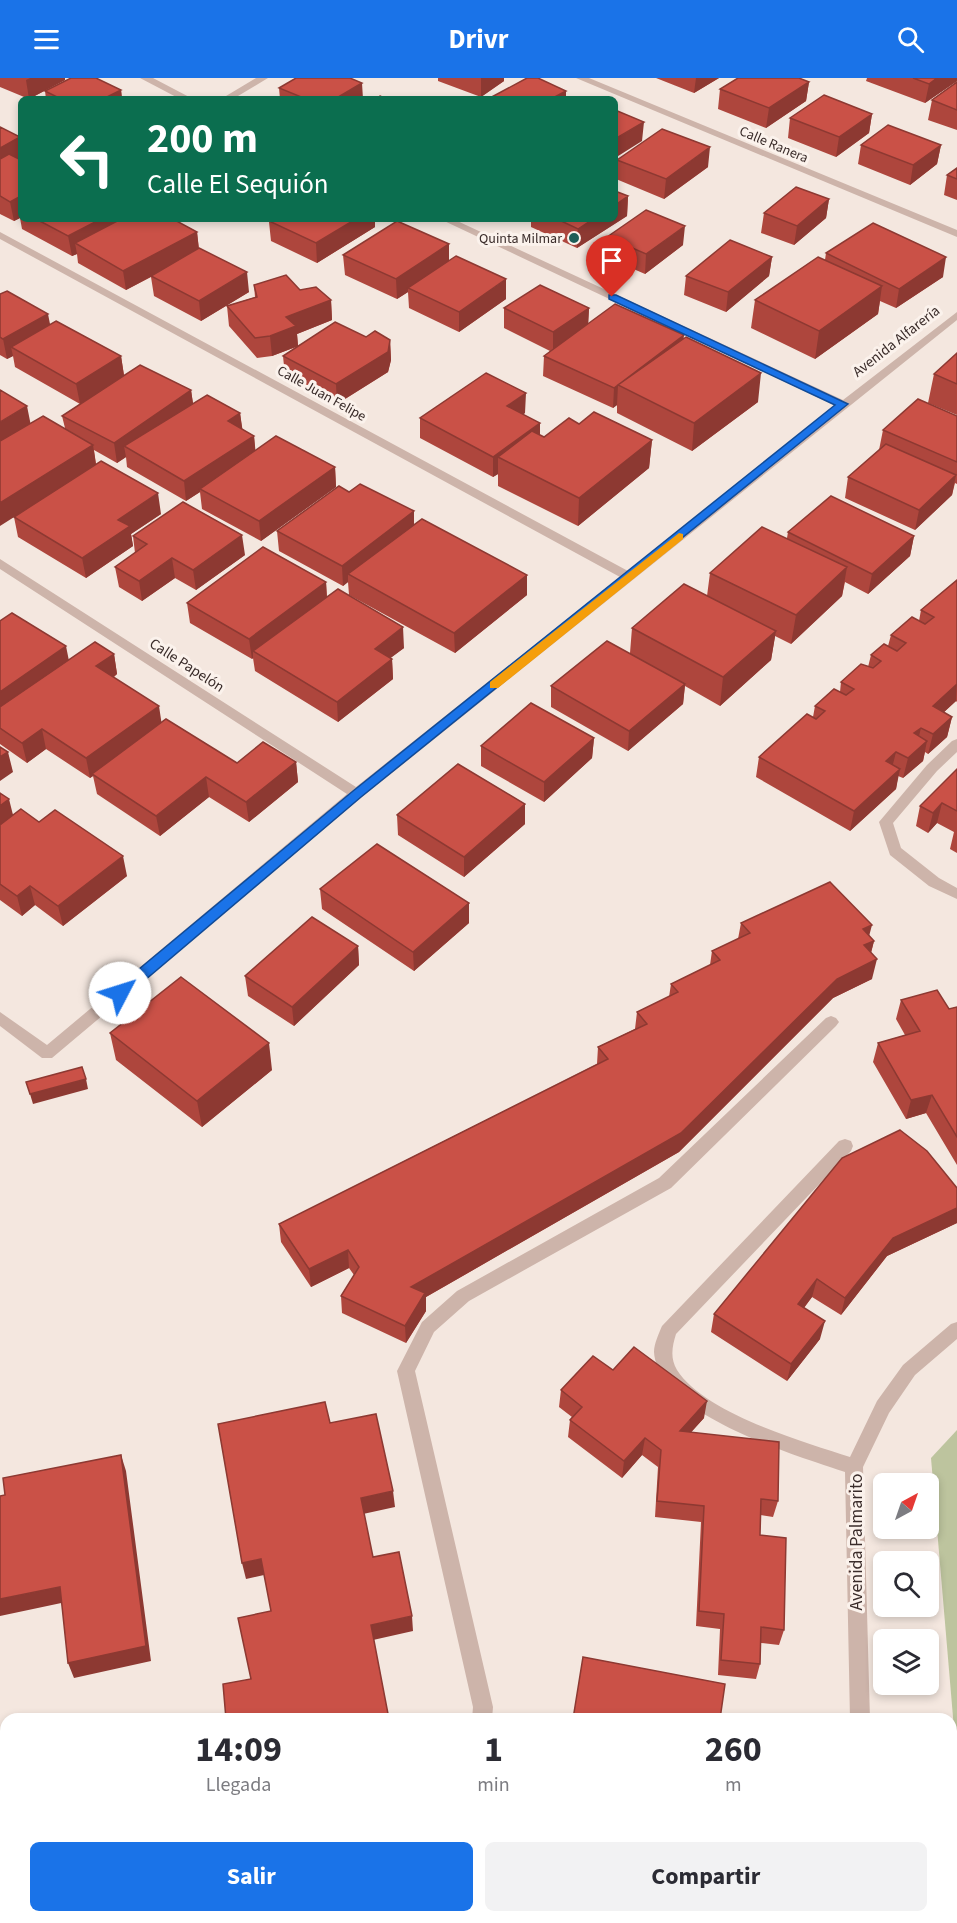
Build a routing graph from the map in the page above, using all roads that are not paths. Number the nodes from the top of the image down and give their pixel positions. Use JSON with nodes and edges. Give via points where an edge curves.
{"nodes":[{"id":1,"x":145,"y":78,"type":"edge"},
{"id":2,"x":263,"y":78,"type":"edge"},
{"id":3,"x":581,"y":78,"type":"edge"},
{"id":4,"x":183,"y":96,"type":"edge"},
{"id":5,"x":231,"y":96,"type":"edge"},
{"id":6,"x":451,"y":222,"type":"edge"},
{"id":7,"x":957,"y":234,"type":"edge"},
{"id":8,"x":0,"y":235,"type":"edge"},
{"id":9,"x":957,"y":315,"type":"edge"},
{"id":10,"x":842,"y":404,"type":"junction"},
{"id":11,"x":0,"y":563,"type":"edge"},
{"id":12,"x":629,"y":577,"type":"junction"},
{"id":13,"x":957,"y":744,"type":"edge"},
{"id":14,"x":357,"y":794,"type":"junction"},
{"id":15,"x":957,"y":894,"type":"edge"},
{"id":16,"x":0,"y":1018,"type":"edge"},
{"id":17,"x":831,"y":1022,"type":"dead end"},
{"id":18,"x":845,"y":1146,"type":"dead end"},
{"id":19,"x":957,"y":1329,"type":"edge"},
{"id":20,"x":854,"y":1467,"type":"junction"},
{"id":21,"x":482,"y":1713,"type":"edge"},
{"id":22,"x":860,"y":1713,"type":"edge"}],
"edges":[{"from":1,"to":4,"type":"street"},
{"from":2,"to":5,"type":"street"},
{"from":3,"to":7,"type":"street","name":"Calle Ranera"},
{"from":6,"to":10,"type":"street"},
{"from":8,"to":12,"type":"street","name":"Calle Juan Felipe"},
{"from":9,"to":10,"type":"street","name":"Avenida Alfarería"},
{"from":10,"to":12,"type":"street","name":"Avenida Alfarería"},
{"from":11,"to":14,"type":"street","name":"Calle Papelón"},
{"from":12,"to":14,"type":"street","name":"Avenida Alfarería"},
{"from":13,"to":15,"type":"street","via":[[886,822],[895,851],[934,882]]},
{"from":14,"to":16,"type":"street","name":"Avenida Alfarería","via":[[47,1054]]},
{"from":17,"to":21,"type":"street","via":[[666,1183],[463,1296],[428,1327],[406,1371]]},
{"from":18,"to":20,"type":"street","via":[[668,1331],[663,1353],[672,1377],[724,1418]]},
{"from":19,"to":20,"type":"street","name":"Avenida Palmarito","via":[[909,1370],[883,1407]]},
{"from":20,"to":22,"type":"street","name":"Avenida Palmarito"}]}
